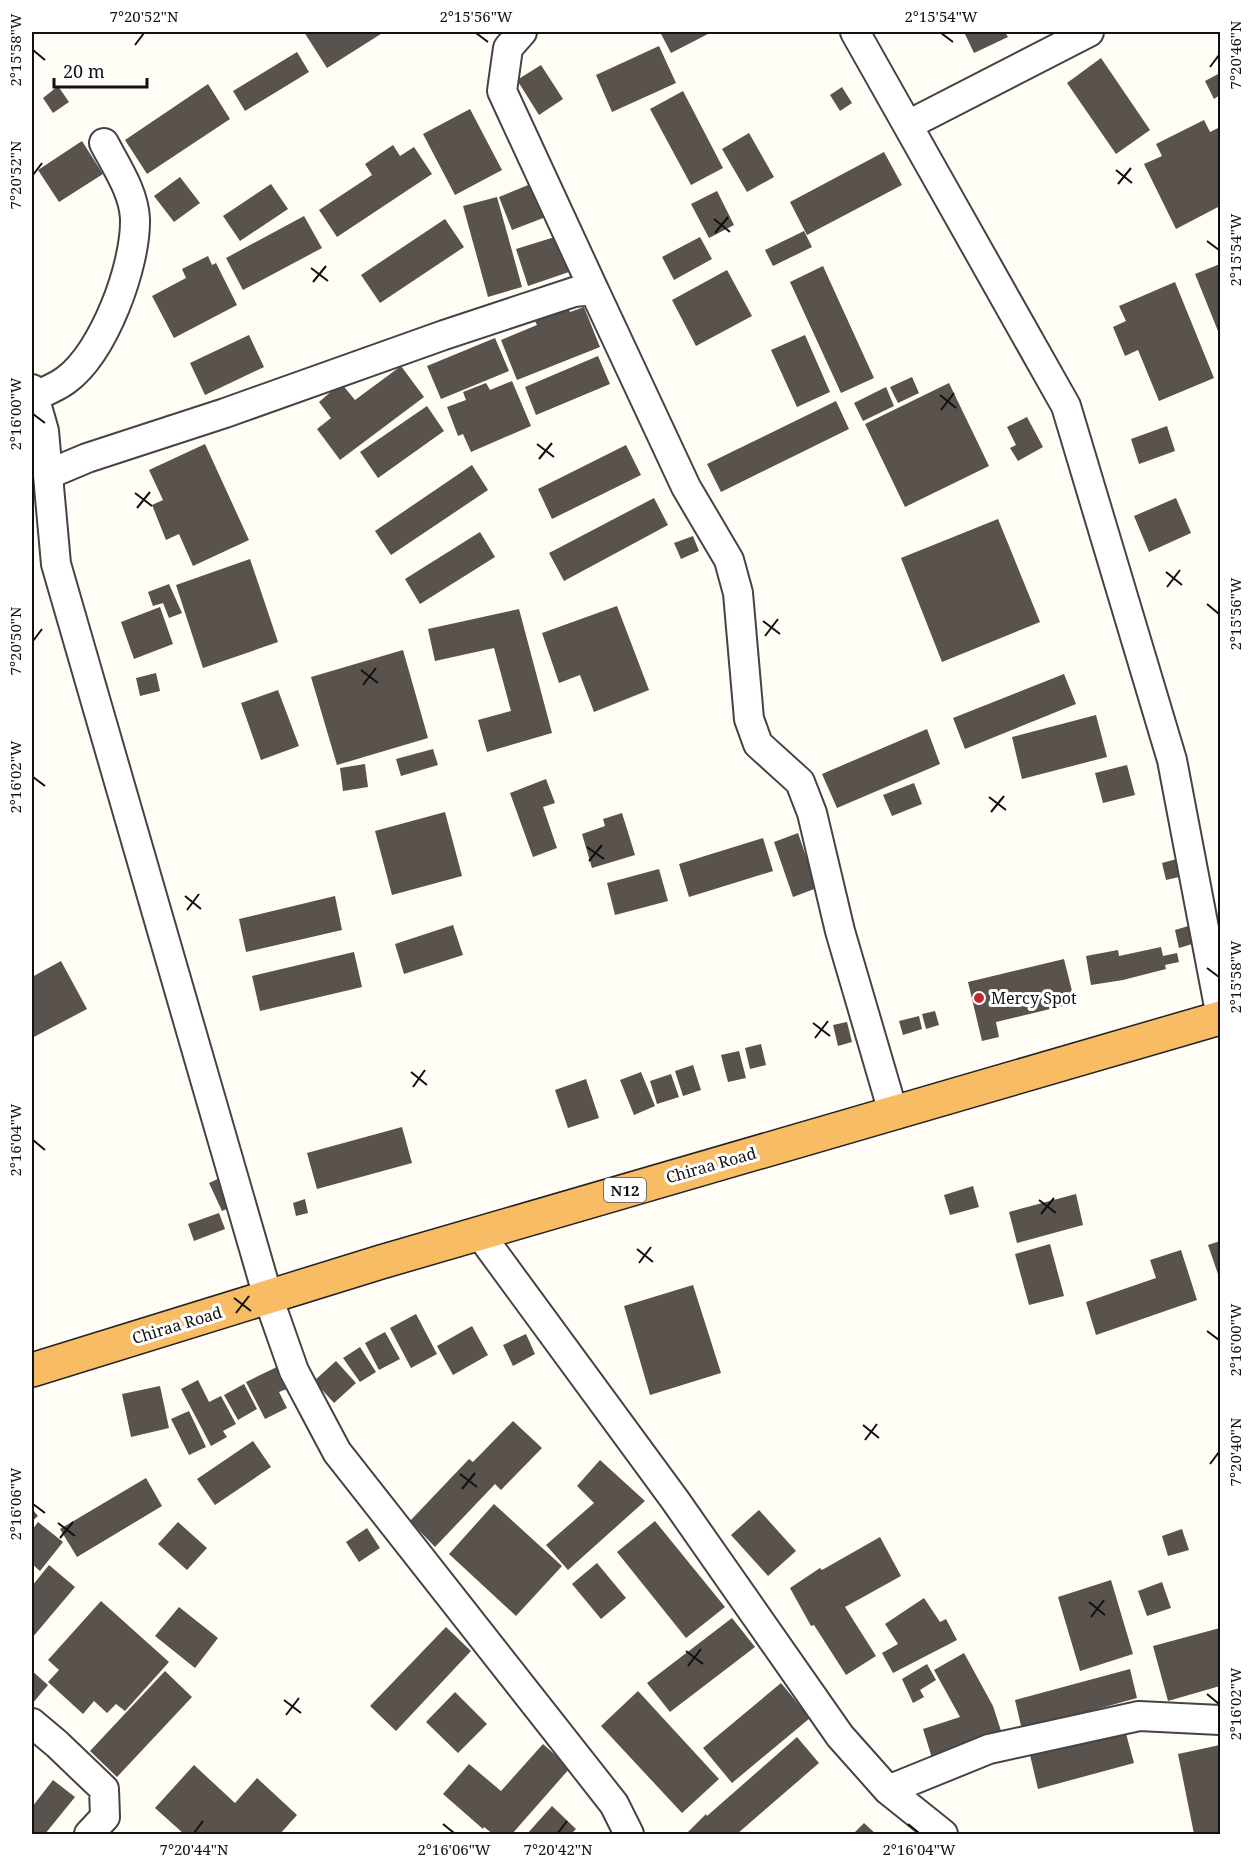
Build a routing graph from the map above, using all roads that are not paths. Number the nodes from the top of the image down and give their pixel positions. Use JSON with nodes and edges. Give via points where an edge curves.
{"nodes":[{"id":1,"x":522,"y":32,"type":"edge"},
{"id":2,"x":855,"y":32,"type":"edge"},
{"id":3,"x":1089,"y":32,"type":"edge"},
{"id":4,"x":908,"y":125,"type":"junction"},
{"id":5,"x":104,"y":143,"type":"dead end"},
{"id":6,"x":594,"y":290,"type":"junction"},
{"id":7,"x":32,"y":393,"type":"edge"},
{"id":8,"x":49,"y":474,"type":"junction"},
{"id":9,"x":1221,"y":1012,"type":"edge"},
{"id":10,"x":1221,"y":1018,"type":"edge"},
{"id":11,"x":893,"y":1112,"type":"junction"},
{"id":12,"x":479,"y":1233,"type":"junction"},
{"id":13,"x":268,"y":1297,"type":"junction"},
{"id":14,"x":32,"y":1370,"type":"edge"},
{"id":15,"x":1221,"y":1720,"type":"edge"},
{"id":16,"x":32,"y":1723,"type":"edge"},
{"id":17,"x":888,"y":1790,"type":"junction"},
{"id":18,"x":89,"y":1834,"type":"edge"},
{"id":19,"x":629,"y":1834,"type":"edge"},
{"id":20,"x":943,"y":1834,"type":"edge"}],
"edges":[{"from":1,"to":6,"type":"street","via":[[508,48],[502,91]]},
{"from":2,"to":4,"type":"street"},
{"from":3,"to":4,"type":"street"},
{"from":4,"to":9,"type":"street","via":[[1066,406],[1172,760]]},
{"from":5,"to":7,"type":"street","via":[[129,193],[135,219],[129,265],[112,317],[87,358],[66,381]]},
{"from":6,"to":8,"type":"street","via":[[574,292],[444,335]]},
{"from":6,"to":11,"type":"street","via":[[686,487],[729,560],[738,593],[749,719],[758,744],[800,782],[812,813],[840,931]]},
{"from":7,"to":8,"type":"street","via":[[44,431]]},
{"from":8,"to":13,"type":"street","via":[[56,564]]},
{"from":10,"to":11,"type":"highway","name":"Chiraa Road","number":"N12"},
{"from":11,"to":12,"type":"highway","name":"Chiraa Road","number":"N12"},
{"from":12,"to":13,"type":"highway","name":"Chiraa Road","number":"N12"},
{"from":12,"to":17,"type":"street","via":[[675,1500],[840,1736]]},
{"from":13,"to":14,"type":"highway","name":"Chiraa Road","number":"N12"},
{"from":13,"to":19,"type":"street","via":[[294,1371],[338,1452],[614,1804]]},
{"from":15,"to":17,"type":"street","via":[[1139,1716],[989,1749]]},
{"from":16,"to":18,"type":"street","via":[[104,1790],[105,1817]]},
{"from":17,"to":20,"type":"street"}]}
